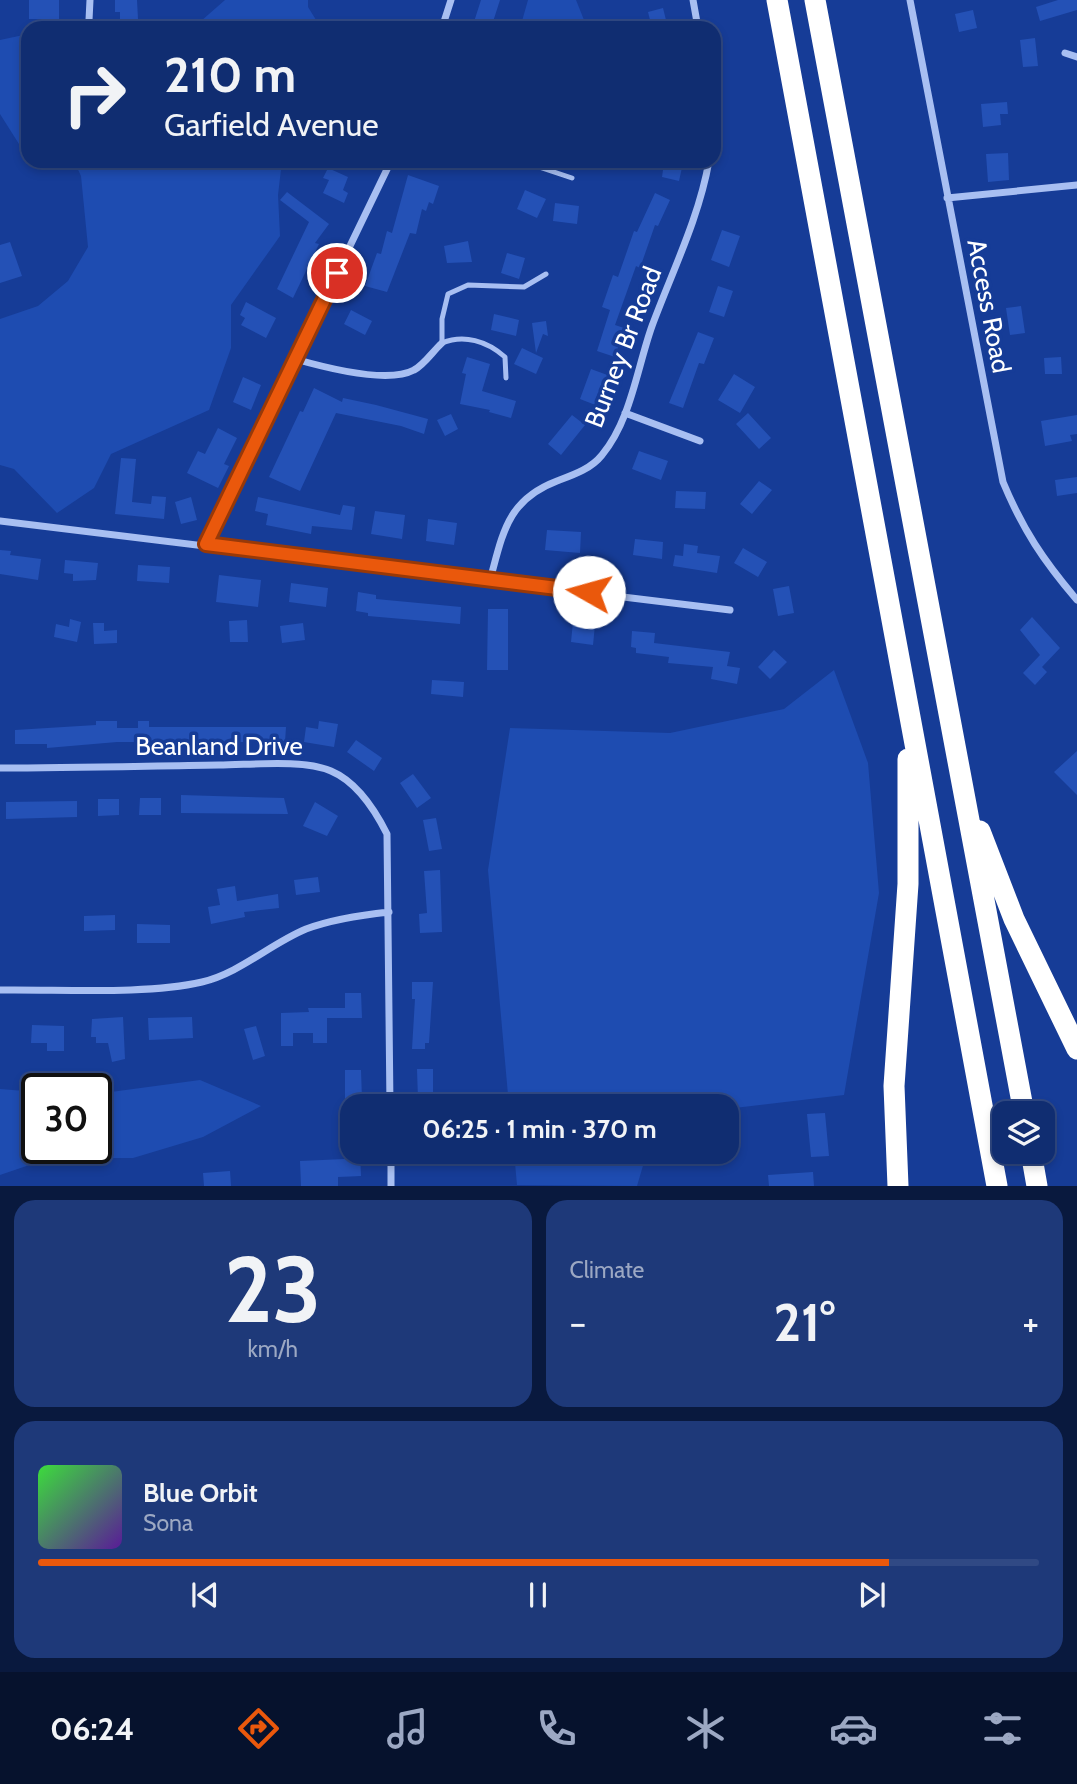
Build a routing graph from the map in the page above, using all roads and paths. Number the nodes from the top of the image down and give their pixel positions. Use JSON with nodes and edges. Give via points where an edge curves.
{"nodes":[{"id":1,"x":90,"y":0,"type":"edge"},
{"id":2,"x":451,"y":0,"type":"edge"},
{"id":3,"x":693,"y":0,"type":"edge"},
{"id":4,"x":777,"y":0,"type":"edge"},
{"id":5,"x":815,"y":0,"type":"edge"},
{"id":6,"x":910,"y":0,"type":"edge"},
{"id":7,"x":89,"y":20,"type":"dead end"},
{"id":8,"x":444,"y":21,"type":"edge"},
{"id":9,"x":697,"y":21,"type":"edge"},
{"id":10,"x":1065,"y":54,"type":"dead end"},
{"id":11,"x":1077,"y":57,"type":"edge"},
{"id":12,"x":388,"y":168,"type":"edge"},
{"id":13,"x":541,"y":168,"type":"edge"},
{"id":14,"x":707,"y":168,"type":"edge"},
{"id":15,"x":572,"y":178,"type":"dead end"},
{"id":16,"x":1077,"y":185,"type":"edge"},
{"id":17,"x":947,"y":198,"type":"junction"},
{"id":18,"x":546,"y":274,"type":"dead end"},
{"id":19,"x":442,"y":343,"type":"junction"},
{"id":20,"x":295,"y":359,"type":"junction"},
{"id":21,"x":506,"y":378,"type":"dead end"},
{"id":22,"x":625,"y":413,"type":"junction"},
{"id":23,"x":700,"y":441,"type":"dead end"},
{"id":24,"x":0,"y":521,"type":"edge"},
{"id":25,"x":206,"y":544,"type":"junction"},
{"id":26,"x":490,"y":580,"type":"junction"},
{"id":27,"x":1077,"y":600,"type":"edge"},
{"id":28,"x":730,"y":610,"type":"dead end"},
{"id":29,"x":905,"y":684,"type":"junction"},
{"id":30,"x":953,"y":744,"type":"junction"},
{"id":31,"x":0,"y":768,"type":"edge"},
{"id":32,"x":389,"y":912,"type":"junction"},
{"id":33,"x":0,"y":990,"type":"edge"},
{"id":34,"x":1077,"y":1049,"type":"edge"},
{"id":35,"x":390,"y":1094,"type":"edge"},
{"id":36,"x":1022,"y":1101,"type":"edge"},
{"id":37,"x":391,"y":1164,"type":"edge"},
{"id":38,"x":1033,"y":1164,"type":"edge"},
{"id":39,"x":391,"y":1185,"type":"edge"},
{"id":40,"x":898,"y":1185,"type":"edge"},
{"id":41,"x":997,"y":1185,"type":"edge"},
{"id":42,"x":1037,"y":1185,"type":"edge"}],
"edges":[{"from":1,"to":7,"type":"street"},
{"from":2,"to":8,"type":"street"},
{"from":3,"to":9,"type":"street"},
{"from":4,"to":29,"type":"highway"},
{"from":5,"to":30,"type":"highway"},
{"from":6,"to":17,"type":"street","name":"Access Road"},
{"from":10,"to":11,"type":"street"},
{"from":12,"to":20,"type":"street"},
{"from":13,"to":15,"type":"lane"},
{"from":14,"to":22,"type":"street","name":"Burney Br Road"},
{"from":16,"to":17,"type":"street"},
{"from":17,"to":27,"type":"street","name":"Access Road","via":[[1003,482],[1023,529]]},
{"from":18,"to":19,"type":"lane","via":[[524,287],[456,288],[448,294]]},
{"from":19,"to":20,"type":"street","via":[[417,369],[405,373],[358,373]]},
{"from":19,"to":21,"type":"lane","via":[[455,338],[493,346],[505,356]]},
{"from":20,"to":25,"type":"street"},
{"from":22,"to":23,"type":"street"},
{"from":22,"to":26,"type":"street","name":"Burney Br Road","via":[[602,455],[581,472],[524,497],[507,522]]},
{"from":24,"to":25,"type":"street"},
{"from":25,"to":26,"type":"street"},
{"from":26,"to":28,"type":"street"},
{"from":29,"to":40,"type":"highway","via":[[909,829],[894,1086]]},
{"from":29,"to":41,"type":"highway"},
{"from":30,"to":34,"type":"highway","via":[[1014,919]]},
{"from":30,"to":36,"type":"highway"},
{"from":31,"to":32,"type":"street","name":"Beanland Drive","via":[[274,765],[328,770],[362,795],[387,834]]},
{"from":32,"to":33,"type":"street","via":[[346,917],[306,929],[231,972],[202,982],[156,988]]},
{"from":32,"to":35,"type":"street","name":"Beanland Drive"},
{"from":37,"to":39,"type":"street"},
{"from":38,"to":42,"type":"highway"}]}
